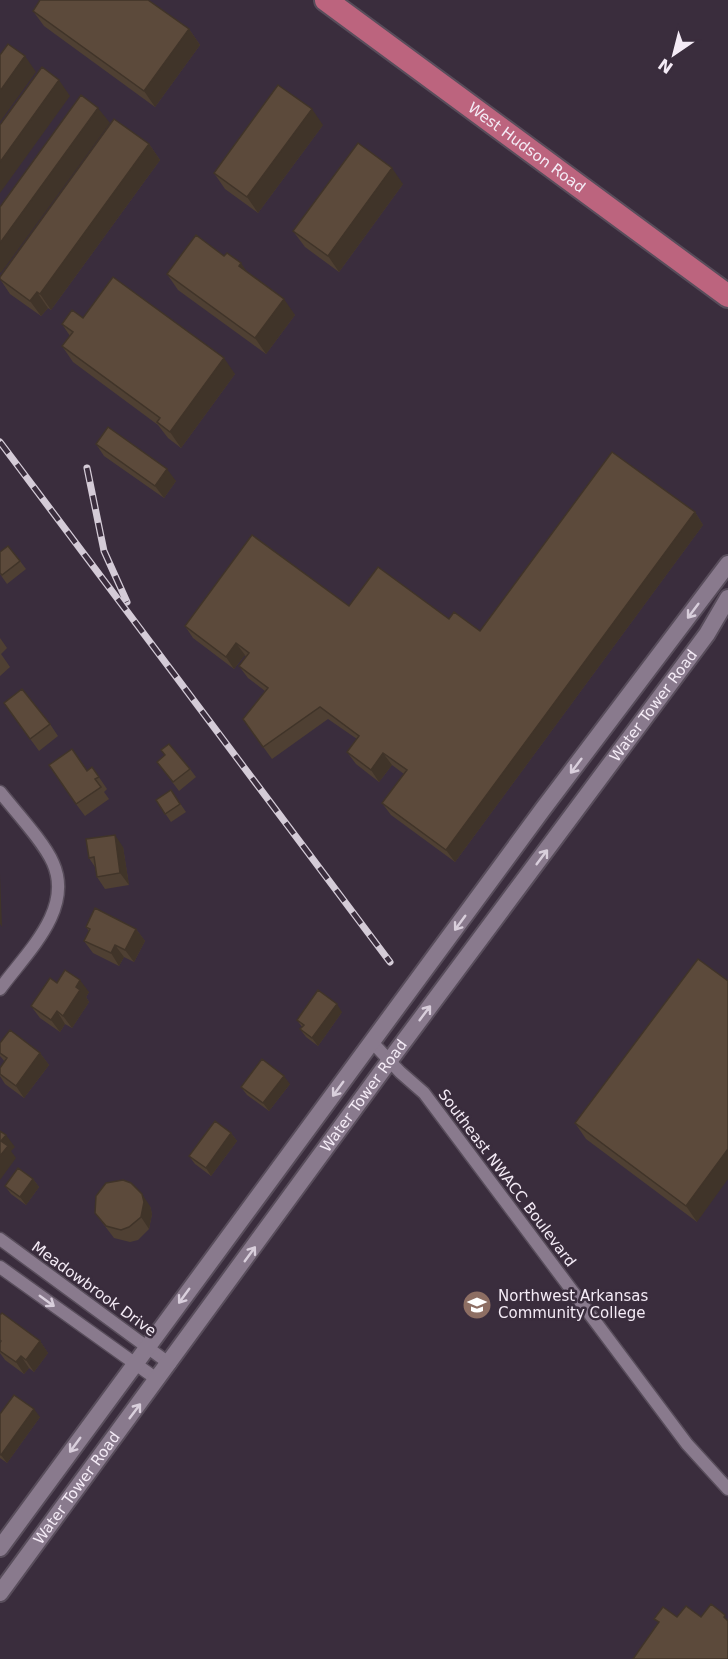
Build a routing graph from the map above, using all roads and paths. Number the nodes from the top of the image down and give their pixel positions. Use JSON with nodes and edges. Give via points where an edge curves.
{"nodes":[{"id":1,"x":326,"y":0,"type":"edge"},
{"id":2,"x":728,"y":296,"type":"edge"},
{"id":3,"x":728,"y":564,"type":"edge"},
{"id":4,"x":728,"y":598,"type":"edge"},
{"id":5,"x":0,"y":792,"type":"edge"},
{"id":6,"x":0,"y":989,"type":"edge"},
{"id":7,"x":372,"y":1042,"type":"junction"},
{"id":8,"x":390,"y":1060,"type":"junction"},
{"id":9,"x":0,"y":1239,"type":"edge"},
{"id":10,"x":0,"y":1267,"type":"edge"},
{"id":11,"x":147,"y":1346,"type":"junction"},
{"id":12,"x":135,"y":1364,"type":"junction"},
{"id":13,"x":170,"y":1364,"type":"junction"},
{"id":14,"x":158,"y":1380,"type":"junction"},
{"id":15,"x":728,"y":1489,"type":"edge"},
{"id":16,"x":0,"y":1548,"type":"edge"},
{"id":17,"x":0,"y":1593,"type":"edge"}],
"edges":[{"from":1,"to":2,"type":"highway","name":"West Hudson Road"},
{"from":3,"to":7,"type":"street","name":"Water Tower Road","one_way":true},
{"from":8,"to":4,"type":"street","name":"Water Tower Road","one_way":true,"via":[[707,634]]},
{"from":5,"to":6,"type":"street","via":[[52,862],[60,889],[54,914]]},
{"from":7,"to":8,"type":"street","name":"Southeast NWACC Boulevard"},
{"from":7,"to":11,"type":"street","name":"Water Tower Road","one_way":true},
{"from":13,"to":8,"type":"street","name":"Water Tower Road","one_way":true},
{"from":8,"to":15,"type":"street","name":"Southeast NWACC Boulevard","via":[[429,1099],[687,1444]]},
{"from":9,"to":11,"type":"street","name":"Meadowbrook Drive"},
{"from":10,"to":12,"type":"street","one_way":true},
{"from":11,"to":12,"type":"street","name":"Water Tower Road"},
{"from":11,"to":13,"type":"street","name":"Meadowbrook Drive"},
{"from":12,"to":14,"type":"street"},
{"from":12,"to":16,"type":"street","name":"Water Tower Road","one_way":true},
{"from":13,"to":14,"type":"street","name":"Water Tower Road"},
{"from":17,"to":14,"type":"street","name":"Water Tower Road","one_way":true}]}
